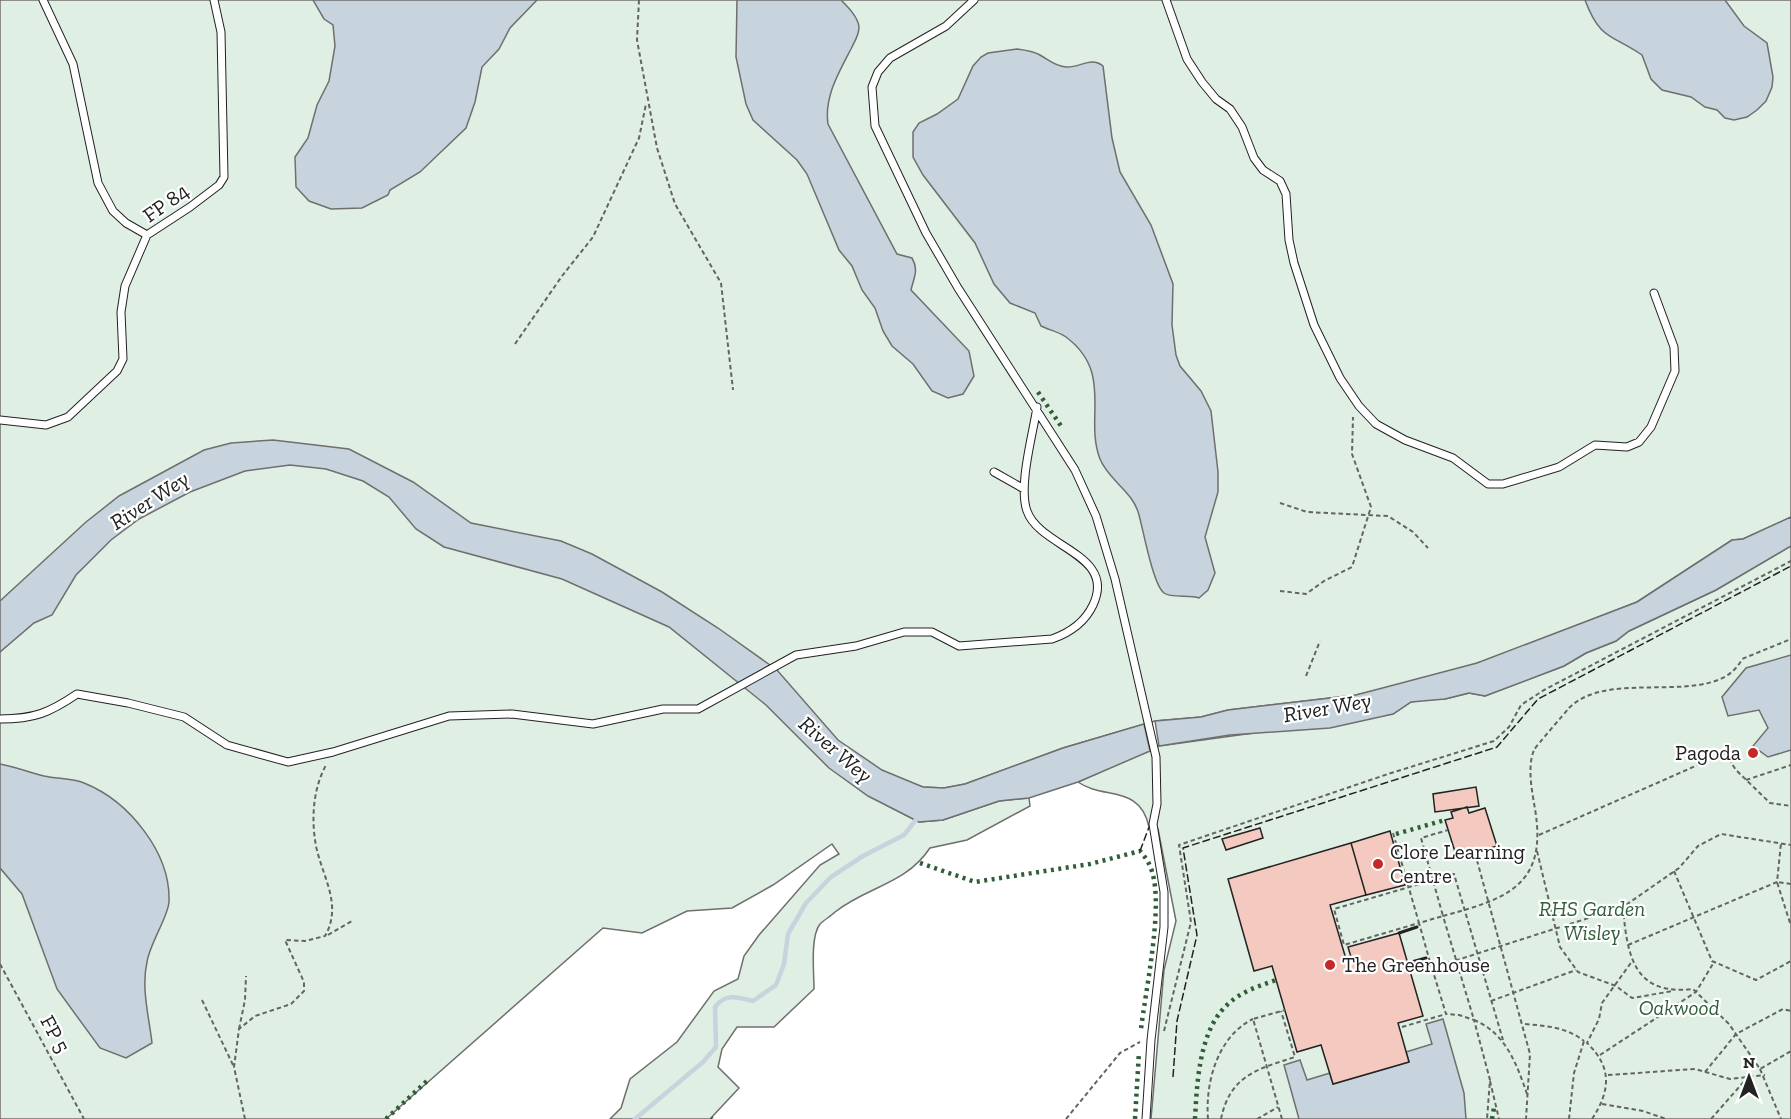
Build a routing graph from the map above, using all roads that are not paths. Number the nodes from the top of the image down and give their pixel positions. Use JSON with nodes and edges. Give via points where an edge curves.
{"nodes":[{"id":1,"x":43,"y":0,"type":"edge"},
{"id":2,"x":214,"y":0,"type":"edge"},
{"id":3,"x":974,"y":0,"type":"edge"},
{"id":4,"x":1166,"y":0,"type":"edge"},
{"id":5,"x":147,"y":235,"type":"junction"},
{"id":6,"x":1653,"y":293,"type":"dead end"},
{"id":7,"x":1037,"y":407,"type":"junction"},
{"id":8,"x":0,"y":420,"type":"edge"},
{"id":9,"x":994,"y":472,"type":"dead end"},
{"id":10,"x":1024,"y":489,"type":"junction"},
{"id":11,"x":0,"y":719,"type":"edge"},
{"id":12,"x":1146,"y":1119,"type":"edge"}],
"edges":[{"from":1,"to":5,"type":"lane","via":[[73,64],[98,183],[113,211]]},
{"from":2,"to":5,"type":"lane","name":"FP 84","via":[[220,32],[224,177],[190,207]]},
{"from":3,"to":7,"type":"lane","via":[[946,26],[890,58],[878,72],[872,87],[874,126],[958,288]]},
{"from":4,"to":6,"type":"lane","via":[[1187,59],[1202,82],[1230,109],[1263,170],[1280,181],[1286,194],[1294,263],[1314,324],[1354,399],[1376,424],[1453,458],[1488,484],[1503,484],[1559,467],[1595,445],[1627,447],[1639,441],[1651,427],[1675,370],[1674,347]]},
{"from":5,"to":8,"type":"lane","name":"FP 84","via":[[125,286],[121,312],[123,359],[117,371],[68,417],[46,425]]},
{"from":7,"to":10,"type":"lane"},
{"from":7,"to":12,"type":"lane","via":[[1075,470],[1096,516],[1115,579],[1156,757],[1157,804],[1153,824],[1164,892],[1164,927]]},
{"from":9,"to":10,"type":"lane"},
{"from":10,"to":11,"type":"lane","via":[[1033,525],[1081,557],[1095,573],[1098,589],[1088,615],[1065,634],[1052,639],[959,646],[932,632],[918,631],[796,655],[698,709],[663,709],[593,724],[512,714],[449,716],[288,762],[227,745],[184,717],[77,694],[53,710],[29,719]]}]}
